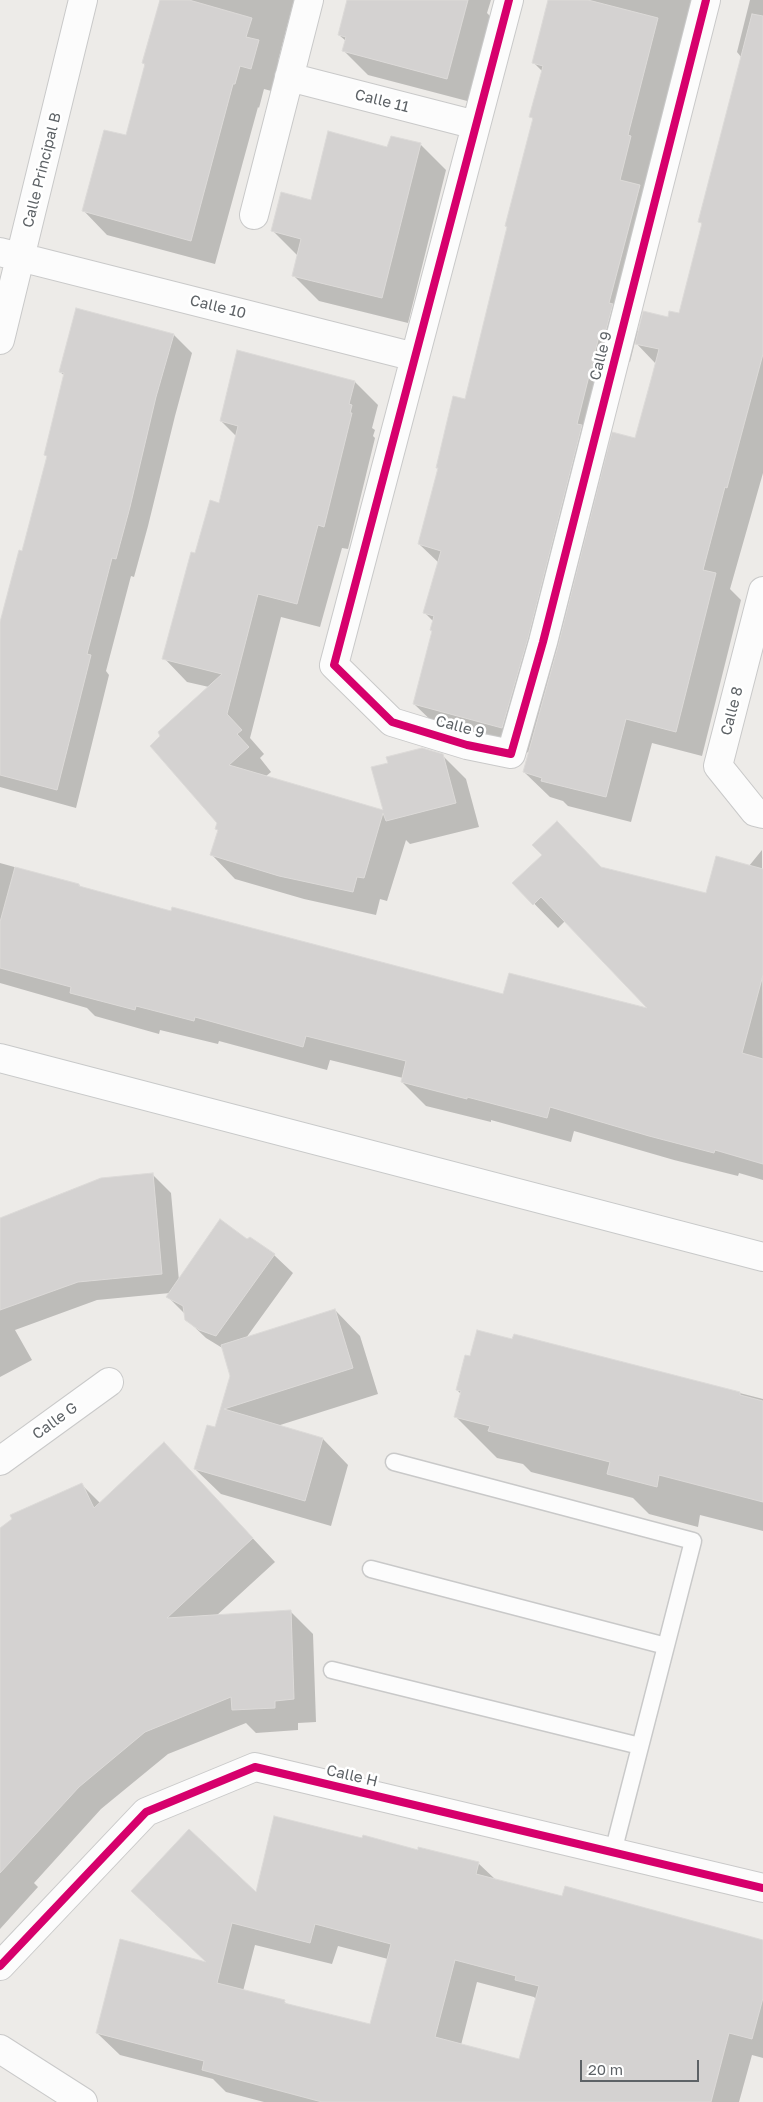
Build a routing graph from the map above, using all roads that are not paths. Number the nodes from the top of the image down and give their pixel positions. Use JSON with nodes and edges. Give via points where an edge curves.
{"nodes":[{"id":1,"x":83,"y":0,"type":"edge"},
{"id":2,"x":309,"y":0,"type":"edge"},
{"id":3,"x":509,"y":0,"type":"edge"},
{"id":4,"x":706,"y":0,"type":"edge"},
{"id":5,"x":289,"y":77,"type":"junction"},
{"id":6,"x":476,"y":125,"type":"junction"},
{"id":7,"x":254,"y":215,"type":"dead end"},
{"id":8,"x":10,"y":254,"type":"edge"},
{"id":9,"x":0,"y":340,"type":"edge"},
{"id":10,"x":414,"y":357,"type":"junction"},
{"id":11,"x":763,"y":591,"type":"edge"},
{"id":12,"x":763,"y":814,"type":"edge"},
{"id":13,"x":0,"y":1058,"type":"edge"},
{"id":14,"x":763,"y":1257,"type":"edge"},
{"id":15,"x":109,"y":1382,"type":"dead end"},
{"id":16,"x":0,"y":1461,"type":"edge"},
{"id":17,"x":394,"y":1462,"type":"dead end"},
{"id":18,"x":371,"y":1569,"type":"dead end"},
{"id":19,"x":666,"y":1646,"type":"junction"},
{"id":20,"x":332,"y":1670,"type":"dead end"},
{"id":21,"x":640,"y":1746,"type":"junction"},
{"id":22,"x":613,"y":1852,"type":"junction"},
{"id":23,"x":763,"y":1888,"type":"edge"},
{"id":24,"x":0,"y":1966,"type":"edge"},
{"id":25,"x":0,"y":2049,"type":"edge"},
{"id":26,"x":84,"y":2102,"type":"edge"}],
"edges":[{"from":1,"to":8,"type":"street","name":"Calle Principal B"},
{"from":2,"to":5,"type":"street"},
{"from":3,"to":6,"type":"street","name":"Calle 9"},
{"from":4,"to":10,"type":"street","name":"Calle 9","via":[[543,642],[511,754],[467,745],[392,722],[334,665]]},
{"from":5,"to":6,"type":"street","name":"Calle 11"},
{"from":5,"to":7,"type":"street"},
{"from":6,"to":10,"type":"street","name":"Calle 9"},
{"from":8,"to":9,"type":"street","name":"Calle Principal B"},
{"from":8,"to":10,"type":"street","name":"Calle 10"},
{"from":11,"to":12,"type":"street","name":"Calle 8","via":[[718,766],[755,812]]},
{"from":13,"to":14,"type":"street"},
{"from":15,"to":16,"type":"street","name":"Calle G"},
{"from":17,"to":19,"type":"lane","via":[[693,1541]]},
{"from":18,"to":19,"type":"lane"},
{"from":19,"to":21,"type":"lane"},
{"from":20,"to":21,"type":"lane"},
{"from":21,"to":22,"type":"lane"},
{"from":22,"to":23,"type":"street","name":"Calle H"},
{"from":22,"to":24,"type":"street","name":"Calle H","via":[[255,1767],[146,1812]]},
{"from":25,"to":26,"type":"street"}]}
